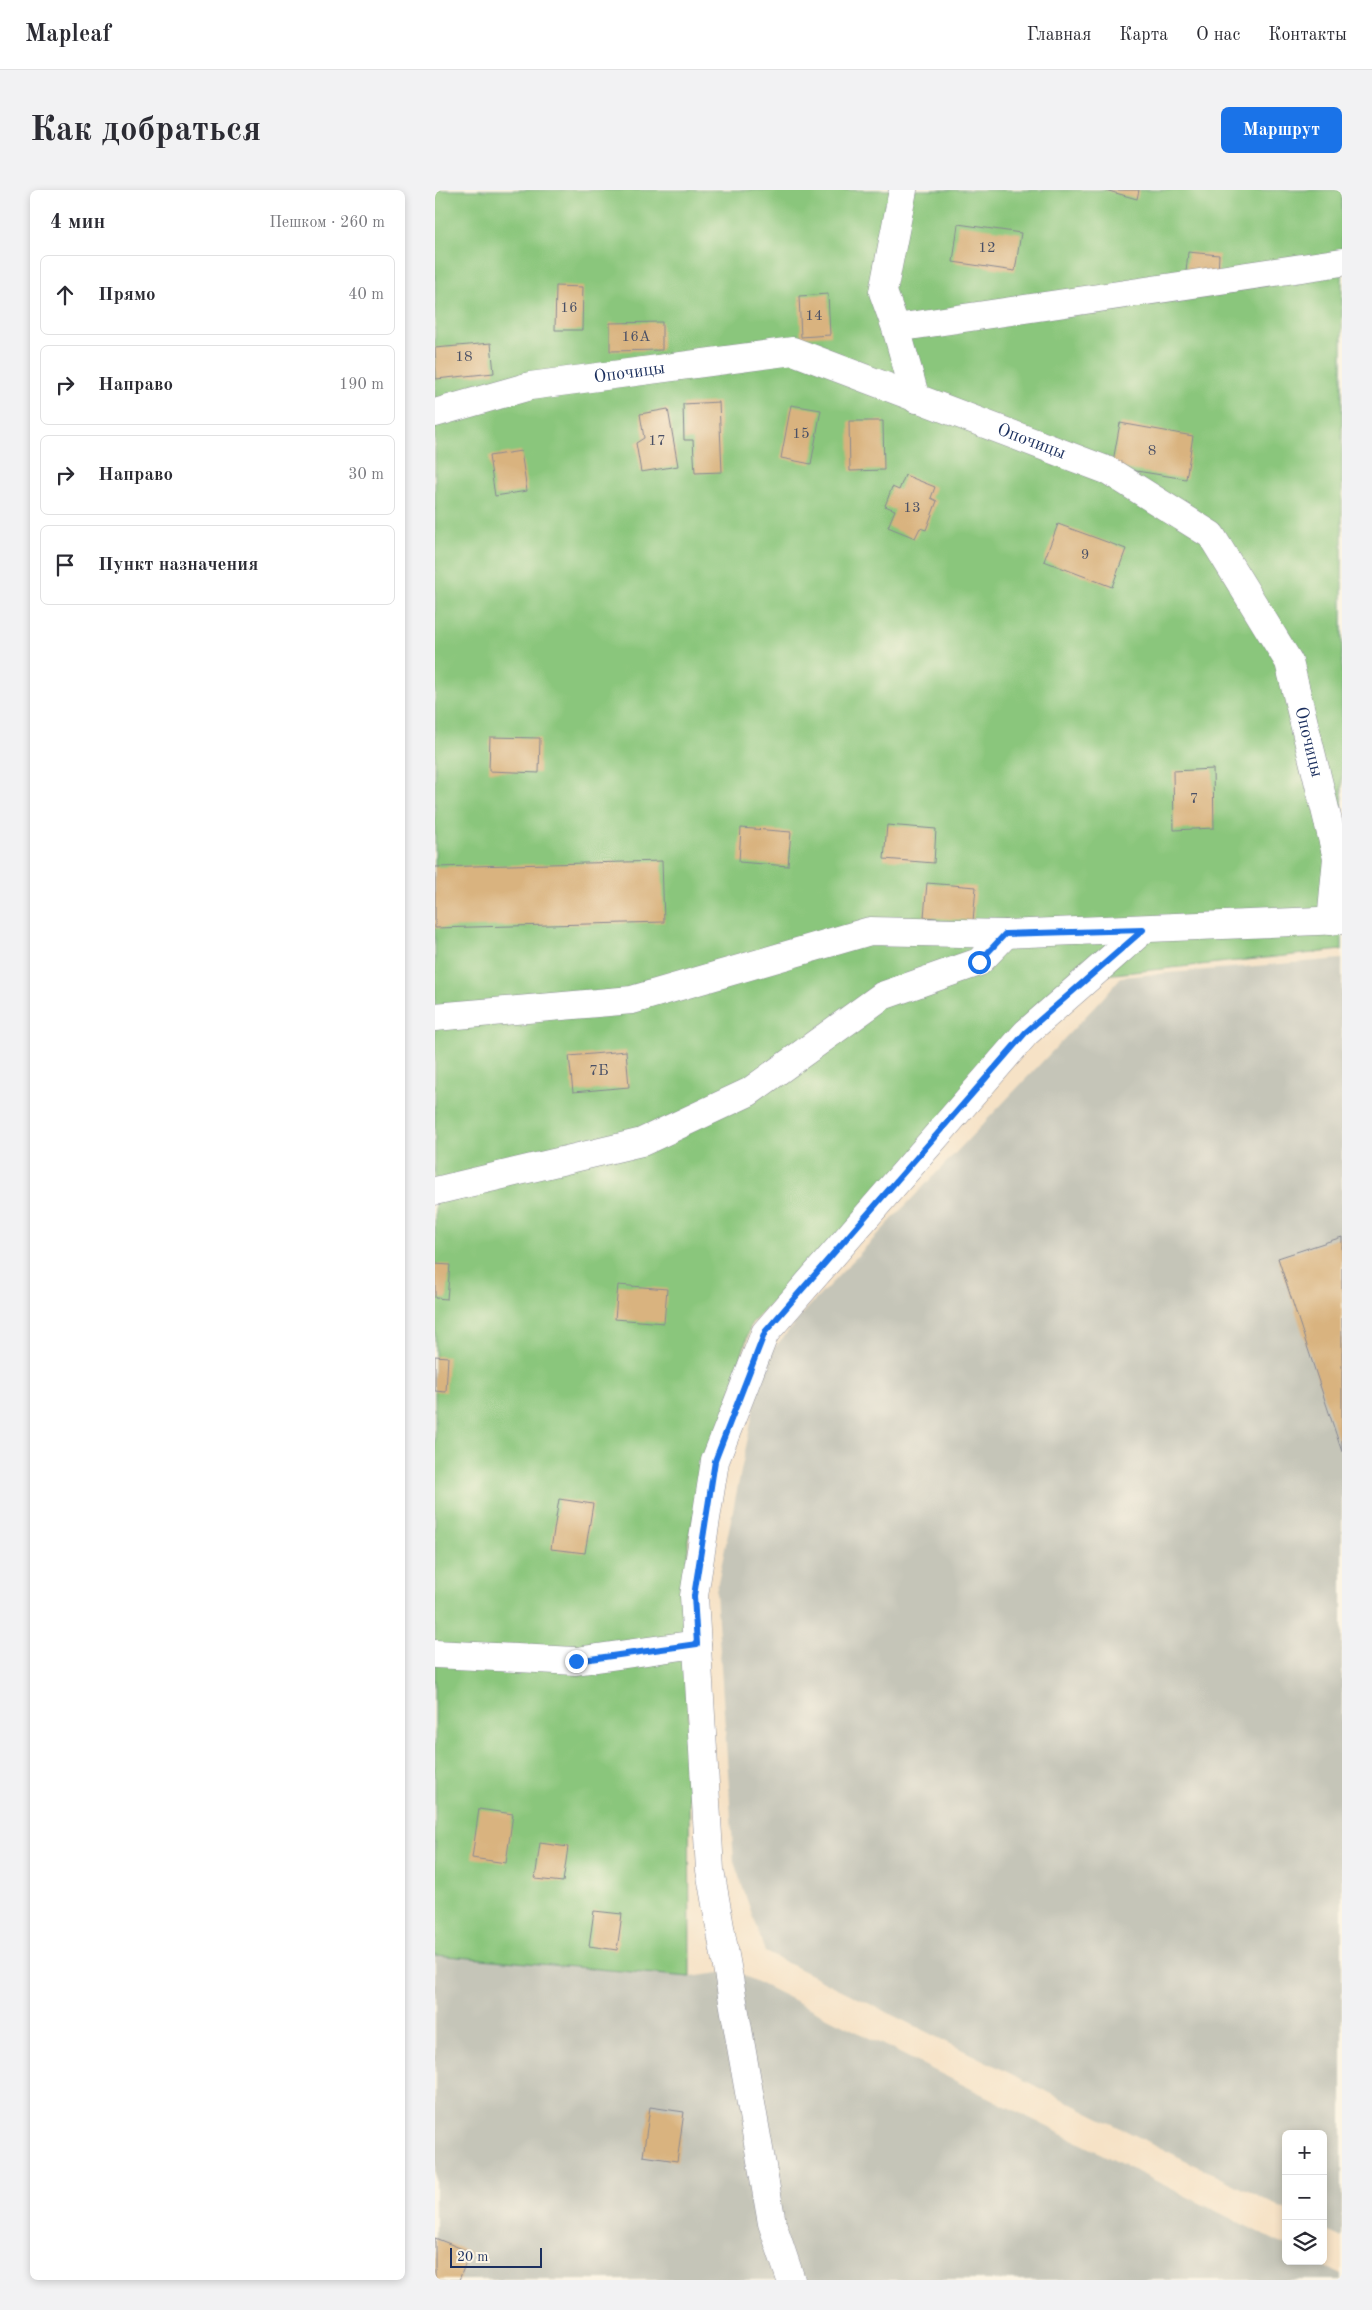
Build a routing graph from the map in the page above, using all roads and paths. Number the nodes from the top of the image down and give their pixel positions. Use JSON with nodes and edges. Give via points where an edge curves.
{"nodes":[{"id":1,"x":903,"y":190,"type":"edge"},
{"id":2,"x":1342,"y":262,"type":"edge"},
{"id":3,"x":896,"y":328,"type":"junction"},
{"id":4,"x":916,"y":399,"type":"junction"},
{"id":5,"x":435,"y":412,"type":"edge"},
{"id":6,"x":1336,"y":921,"type":"edge"},
{"id":7,"x":1143,"y":930,"type":"junction"},
{"id":8,"x":1005,"y":934,"type":"junction"},
{"id":9,"x":435,"y":1018,"type":"edge"},
{"id":10,"x":435,"y":1191,"type":"edge"},
{"id":11,"x":697,"y":1644,"type":"junction"},
{"id":12,"x":435,"y":1654,"type":"edge"},
{"id":13,"x":791,"y":2280,"type":"edge"}],
"edges":[{"from":1,"to":3,"type":"street","via":[[883,292]]},
{"from":2,"to":3,"type":"street"},
{"from":3,"to":4,"type":"street"},
{"from":4,"to":5,"type":"street","name":"Опочицы","via":[[793,351],[530,386]]},
{"from":4,"to":6,"type":"street","name":"Опочицы","via":[[1109,471],[1211,534],[1289,662],[1337,858]]},
{"from":6,"to":7,"type":"street"},
{"from":7,"to":8,"type":"street"},
{"from":7,"to":11,"type":"street","via":[[1026,1032],[765,1332],[715,1461],[694,1596]]},
{"from":8,"to":9,"type":"street","via":[[870,931],[633,1000]]},
{"from":8,"to":10,"type":"street","via":[[979,962],[883,996],[749,1092],[642,1142]]},
{"from":11,"to":12,"type":"street","via":[[576,1661]]},
{"from":11,"to":13,"type":"street","via":[[711,1870],[772,2223]]}]}
